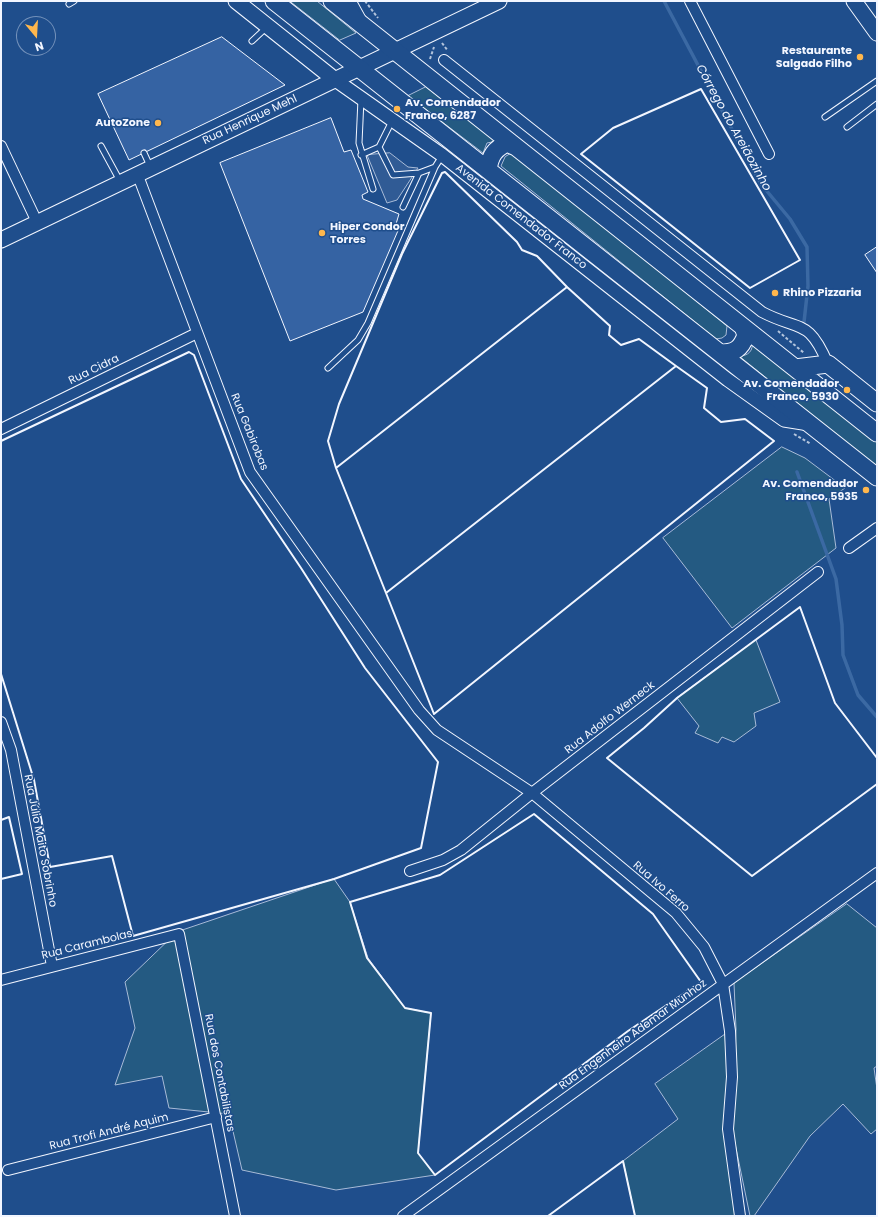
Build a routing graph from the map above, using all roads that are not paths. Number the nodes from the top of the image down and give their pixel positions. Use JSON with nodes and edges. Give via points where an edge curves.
{"nodes":[{"id":1,"x":236,"y":1,"type":"edge"},
{"id":2,"x":274,"y":1,"type":"edge"},
{"id":3,"x":332,"y":1,"type":"edge"},
{"id":4,"x":349,"y":1,"type":"edge"},
{"id":5,"x":499,"y":1,"type":"edge"},
{"id":6,"x":690,"y":1,"type":"edge"},
{"id":7,"x":854,"y":1,"type":"edge"},
{"id":8,"x":361,"y":24,"type":"junction"},
{"id":9,"x":267,"y":26,"type":"junction"},
{"id":10,"x":876,"y":27,"type":"edge"},
{"id":11,"x":252,"y":41,"type":"dead end"},
{"id":12,"x":394,"y":51,"type":"junction"},
{"id":13,"x":444,"y":60,"type":"dead end"},
{"id":14,"x":359,"y":68,"type":"junction"},
{"id":15,"x":334,"y":79,"type":"junction"},
{"id":16,"x":877,"y":81,"type":"edge"},
{"id":17,"x":361,"y":98,"type":"junction"},
{"id":18,"x":877,"y":104,"type":"edge"},
{"id":19,"x":825,"y":117,"type":"dead end"},
{"id":20,"x":393,"y":120,"type":"junction"},
{"id":21,"x":847,"y":127,"type":"dead end"},
{"id":22,"x":1,"y":146,"type":"edge"},
{"id":23,"x":101,"y":146,"type":"dead end"},
{"id":24,"x":379,"y":147,"type":"junction"},
{"id":25,"x":516,"y":147,"type":"junction"},
{"id":26,"x":144,"y":152,"type":"dead end"},
{"id":27,"x":768,"y":154,"type":"dead end"},
{"id":28,"x":361,"y":155,"type":"junction"},
{"id":29,"x":442,"y":155,"type":"junction"},
{"id":30,"x":4,"y":158,"type":"edge"},
{"id":31,"x":151,"y":167,"type":"junction"},
{"id":32,"x":435,"y":167,"type":"junction"},
{"id":33,"x":488,"y":170,"type":"junction"},
{"id":34,"x":137,"y":173,"type":"junction"},
{"id":35,"x":419,"y":173,"type":"junction"},
{"id":36,"x":120,"y":182,"type":"junction"},
{"id":37,"x":372,"y":189,"type":"dead end"},
{"id":38,"x":403,"y":206,"type":"dead end"},
{"id":39,"x":37,"y":222,"type":"junction"},
{"id":40,"x":1,"y":240,"type":"edge"},
{"id":41,"x":743,"y":327,"type":"junction"},
{"id":42,"x":197,"y":333,"type":"junction"},
{"id":43,"x":720,"y":353,"type":"junction"},
{"id":44,"x":828,"y":364,"type":"junction"},
{"id":45,"x":328,"y":368,"type":"dead end"},
{"id":46,"x":795,"y":368,"type":"junction"},
{"id":47,"x":877,"y":403,"type":"edge"},
{"id":48,"x":809,"y":424,"type":"junction"},
{"id":49,"x":1,"y":429,"type":"edge"},
{"id":50,"x":877,"y":434,"type":"edge"},
{"id":51,"x":877,"y":477,"type":"edge"},
{"id":52,"x":877,"y":528,"type":"edge"},
{"id":53,"x":849,"y":548,"type":"dead end"},
{"id":54,"x":818,"y":572,"type":"dead end"},
{"id":55,"x":419,"y":710,"type":"joint"},
{"id":56,"x":1,"y":722,"type":"edge"},
{"id":57,"x":532,"y":793,"type":"junction"},
{"id":58,"x":410,"y":871,"type":"dead end"},
{"id":59,"x":877,"y":873,"type":"edge"},
{"id":60,"x":179,"y":934,"type":"joint"},
{"id":61,"x":52,"y":966,"type":"junction"},
{"id":62,"x":1,"y":980,"type":"edge"},
{"id":63,"x":723,"y":984,"type":"junction"},
{"id":64,"x":216,"y":1117,"type":"junction"},
{"id":65,"x":8,"y":1170,"type":"dead end"},
{"id":66,"x":235,"y":1216,"type":"edge"},
{"id":67,"x":403,"y":1216,"type":"edge"},
{"id":68,"x":740,"y":1216,"type":"edge"}],
"edges":[{"from":1,"to":9,"type":"main road","name":"Avenida Comendador Franco"},
{"from":2,"to":14,"type":"highway","name":"Avenida Comendador Franco"},
{"from":3,"to":8,"type":"highway"},
{"from":4,"to":8,"type":"street"},
{"from":5,"to":12,"type":"main road","name":"Rua Henrique Mehl"},
{"from":6,"to":27,"type":"street"},
{"from":7,"to":10,"type":"main road"},
{"from":8,"to":12,"type":"highway"},
{"from":9,"to":11,"type":"lane"},
{"from":9,"to":15,"type":"main road","name":"Avenida Comendador Franco"},
{"from":12,"to":14,"type":"main road","name":"Rua Henrique Mehl"},
{"from":12,"to":25,"type":"highway"},
{"from":13,"to":44,"type":"street","via":[[762,312],[803,327],[813,334]]},
{"from":14,"to":15,"type":"main road","name":"Rua Henrique Mehl"},
{"from":14,"to":33,"type":"highway","name":"Avenida Comendador Franco"},
{"from":15,"to":17,"type":"street","name":"Avenida Comendador Franco"},
{"from":15,"to":31,"type":"main road","name":"Rua Henrique Mehl"},
{"from":16,"to":19,"type":"lane"},
{"from":17,"to":20,"type":"street","name":"Avenida Comendador Franco"},
{"from":17,"to":28,"type":"lane"},
{"from":18,"to":21,"type":"lane"},
{"from":20,"to":24,"type":"lane"},
{"from":20,"to":29,"type":"street","name":"Avenida Comendador Franco"},
{"from":22,"to":30,"type":"street"},
{"from":23,"to":36,"type":"lane"},
{"from":24,"to":28,"type":"lane"},
{"from":24,"to":35,"type":"lane","via":[[393,175]]},
{"from":25,"to":33,"type":"highway","via":[[507,143],[496,148],[490,158]]},
{"from":25,"to":41,"type":"highway"},
{"from":26,"to":31,"type":"lane"},
{"from":28,"to":37,"type":"lane"},
{"from":29,"to":32,"type":"lane"},
{"from":29,"to":48,"type":"street","name":"Avenida Comendador Franco","via":[[728,380],[784,420]]},
{"from":30,"to":39,"type":"street"},
{"from":31,"to":34,"type":"main road","name":"Rua Henrique Mehl"},
{"from":32,"to":35,"type":"lane"},
{"from":32,"to":45,"type":"lane","via":[[368,323],[358,340]]},
{"from":33,"to":43,"type":"highway","name":"Avenida Comendador Franco"},
{"from":34,"to":36,"type":"main road","name":"Rua Henrique Mehl"},
{"from":34,"to":42,"type":"street","name":"Rua Gabirobas"},
{"from":35,"to":38,"type":"lane"},
{"from":36,"to":39,"type":"main road","name":"Rua Henrique Mehl"},
{"from":39,"to":40,"type":"main road","name":"Rua Henrique Mehl"},
{"from":41,"to":43,"type":"highway","via":[[746,335],[742,346],[733,353]]},
{"from":41,"to":46,"type":"highway"},
{"from":42,"to":49,"type":"street","name":"Rua Cidra"},
{"from":42,"to":55,"type":"street","name":"Rua Gabirobas","via":[[250,472]]},
{"from":43,"to":48,"type":"highway","name":"Avenida Comendador Franco"},
{"from":44,"to":46,"type":"highway"},
{"from":44,"to":47,"type":"highway"},
{"from":46,"to":50,"type":"highway"},
{"from":48,"to":51,"type":"highway","name":"Avenida Comendador Franco"},
{"from":52,"to":53,"type":"street"},
{"from":54,"to":57,"type":"street","name":"Rua Adolfo Werneck"},
{"from":55,"to":57,"type":"street","name":"Rua Ivo Ferro","via":[[437,730]]},
{"from":56,"to":61,"type":"street","name":"Rua Júlio Maito Sobrinho","via":[[11,750]]},
{"from":57,"to":58,"type":"street","name":"Rua Adolfo Werneck","via":[[461,850],[442,860]]},
{"from":57,"to":63,"type":"street","name":"Rua Ivo Ferro","via":[[676,913],[704,947]]},
{"from":59,"to":63,"type":"street","name":"Rua Engenheiro Ademar Munhoz"},
{"from":60,"to":61,"type":"street","name":"Rua Carambolas"},
{"from":60,"to":64,"type":"street","name":"Rua dos Contabilistas"},
{"from":61,"to":62,"type":"street","name":"Rua Carambolas"},
{"from":63,"to":67,"type":"street","name":"Rua Engenheiro Ademar Munhoz"},
{"from":63,"to":68,"type":"street","name":"Rua Ivo Ferro","via":[[730,1031],[732,1077],[728,1129]]},
{"from":64,"to":65,"type":"street","name":"Rua Trofi André Aquim"},
{"from":64,"to":66,"type":"street","name":"Rua dos Contabilistas"}]}
